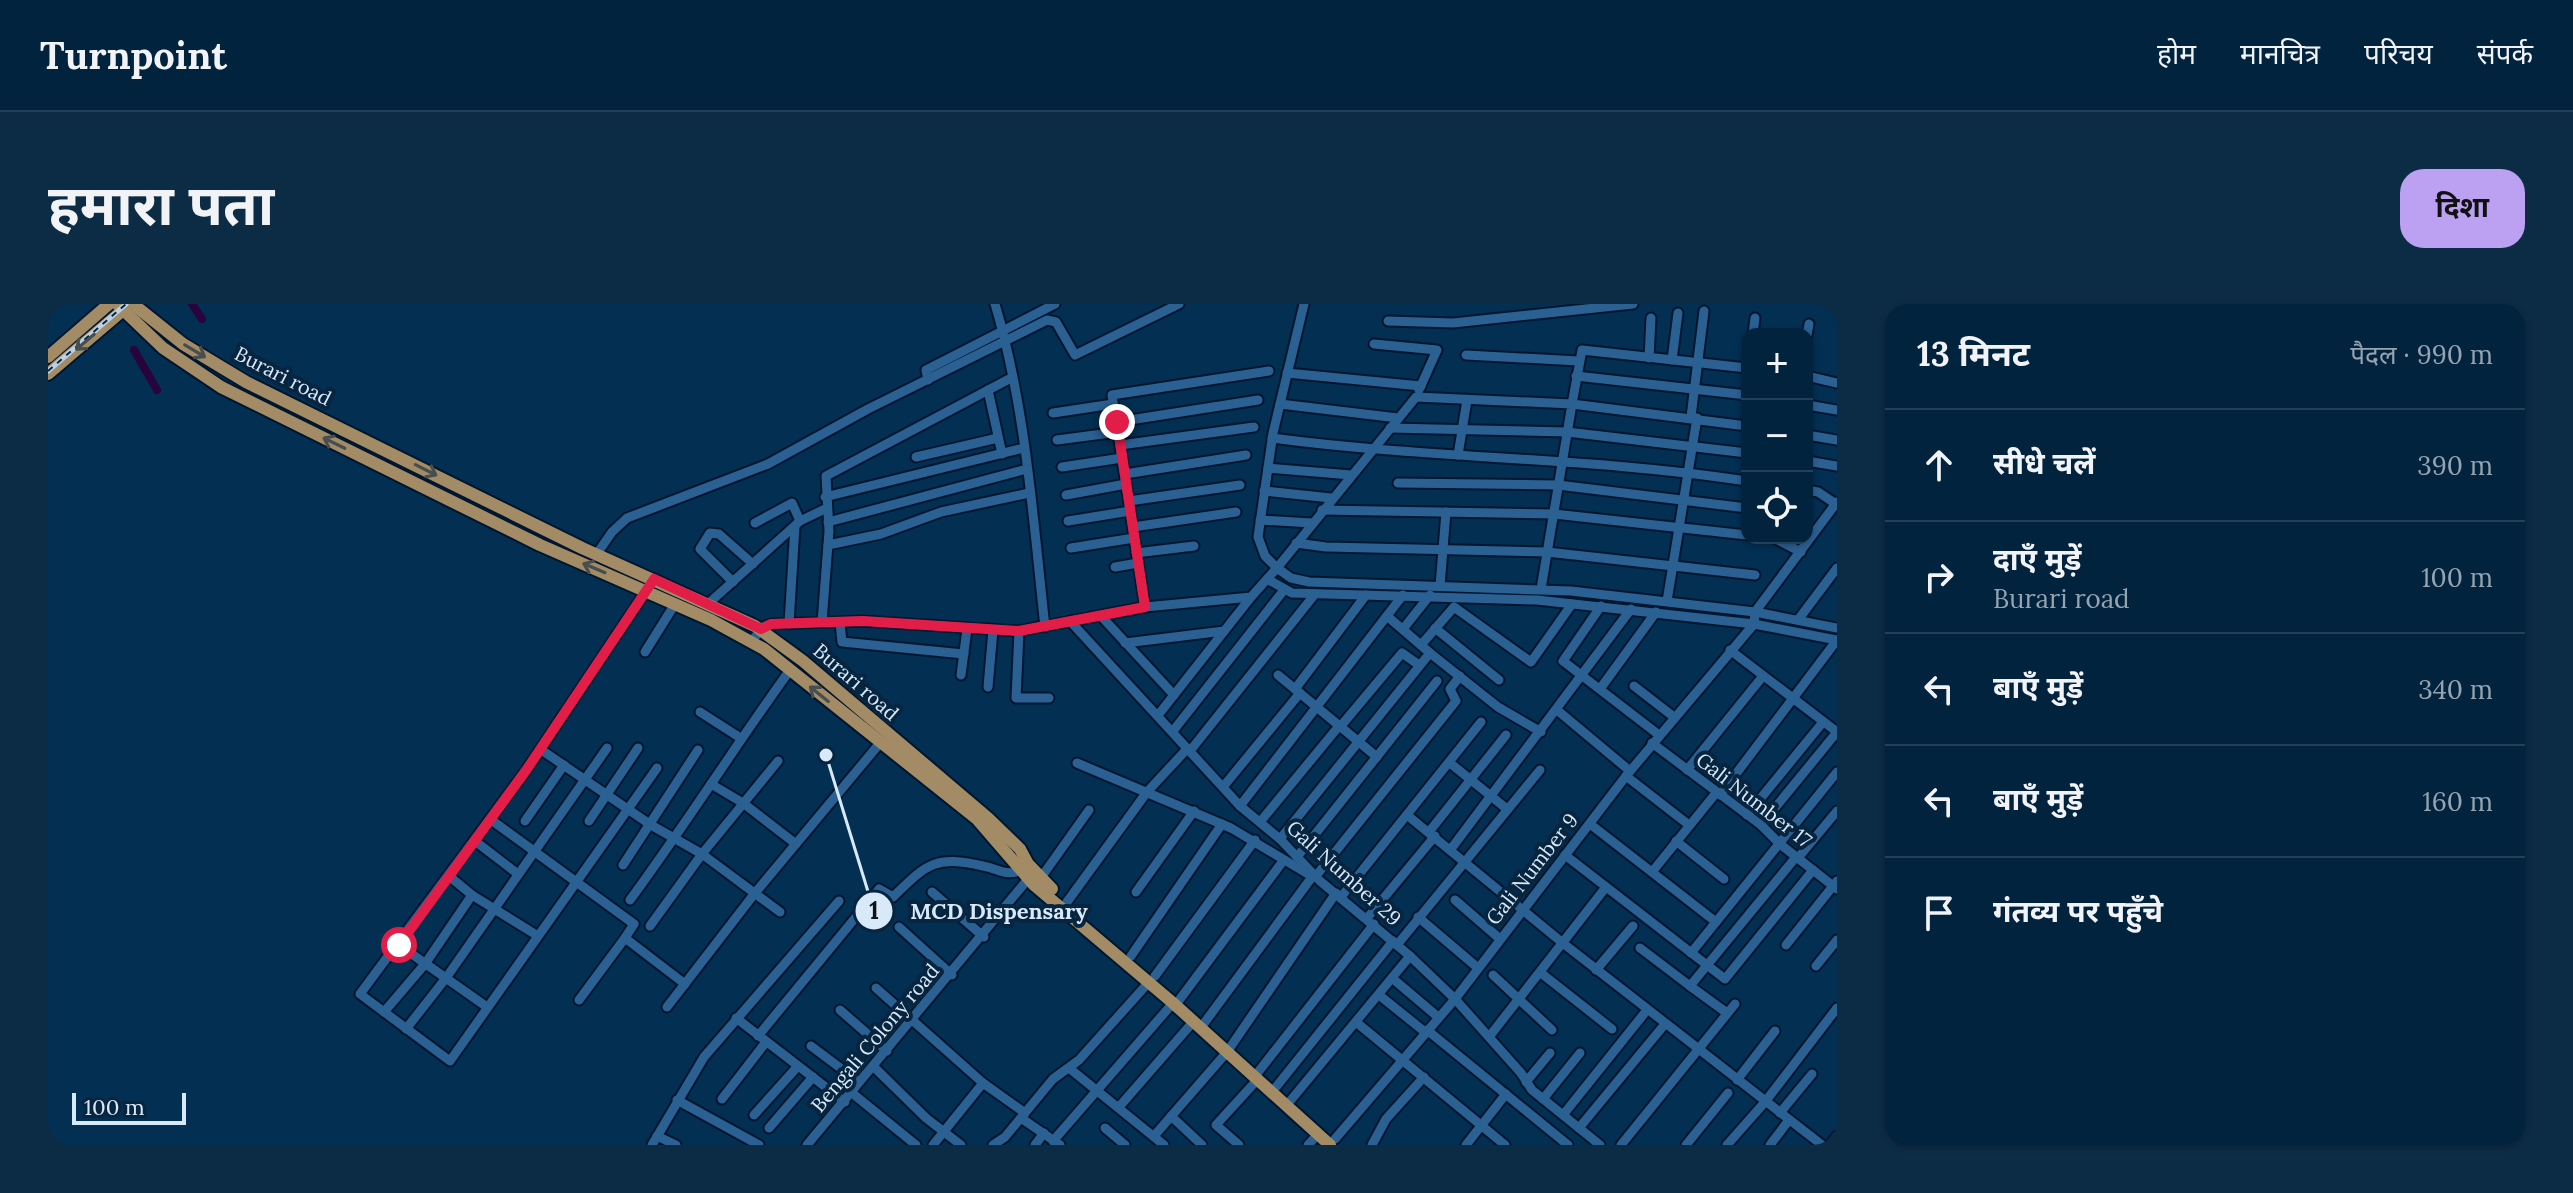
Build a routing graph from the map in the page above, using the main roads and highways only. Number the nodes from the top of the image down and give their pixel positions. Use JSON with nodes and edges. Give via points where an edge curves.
{"nodes":[{"id":1,"x":109,"y":304,"type":"edge"},
{"id":2,"x":124,"y":306,"type":"edge"},
{"id":3,"x":48,"y":357,"type":"edge"},
{"id":4,"x":48,"y":374,"type":"edge"},
{"id":5,"x":650,"y":585,"type":"junction"},
{"id":6,"x":847,"y":708,"type":"junction"},
{"id":7,"x":1029,"y":877,"type":"junction"},
{"id":8,"x":1152,"y":979,"type":"junction"},
{"id":9,"x":1258,"y":1075,"type":"junction"},
{"id":10,"x":1335,"y":1143,"type":"edge"}],
"edges":[{"from":1,"to":3,"type":"main road"},
{"from":2,"to":4,"type":"main road","one_way":true},
{"from":2,"to":5,"type":"main road","name":"Burari road","one_way":true,"via":[[246,382]]},
{"from":5,"to":2,"type":"main road","name":"Burari road","one_way":true,"via":[[540,545],[221,387],[163,348]]},
{"from":6,"to":5,"type":"main road","name":"Burari road","one_way":true,"via":[[751,642],[675,604]]},
{"from":5,"to":6,"type":"main road","name":"Burari road","via":[[709,603],[761,629]]},
{"from":6,"to":7,"type":"main road","name":"Burari road","via":[[880,743],[977,819]]},
{"from":6,"to":7,"type":"main road","name":"Burari road","via":[[988,818],[1020,849]]},
{"from":7,"to":8,"type":"main road","name":"Burari road"},
{"from":7,"to":8,"type":"main road","name":"Burari road","via":[[1067,902]]},
{"from":8,"to":9,"type":"main road","name":"Burari road"},
{"from":9,"to":10,"type":"main road","name":"Burari road"},
{"from":9,"to":10,"type":"main road","name":"Burari road","via":[[1318,1134]]}]}
